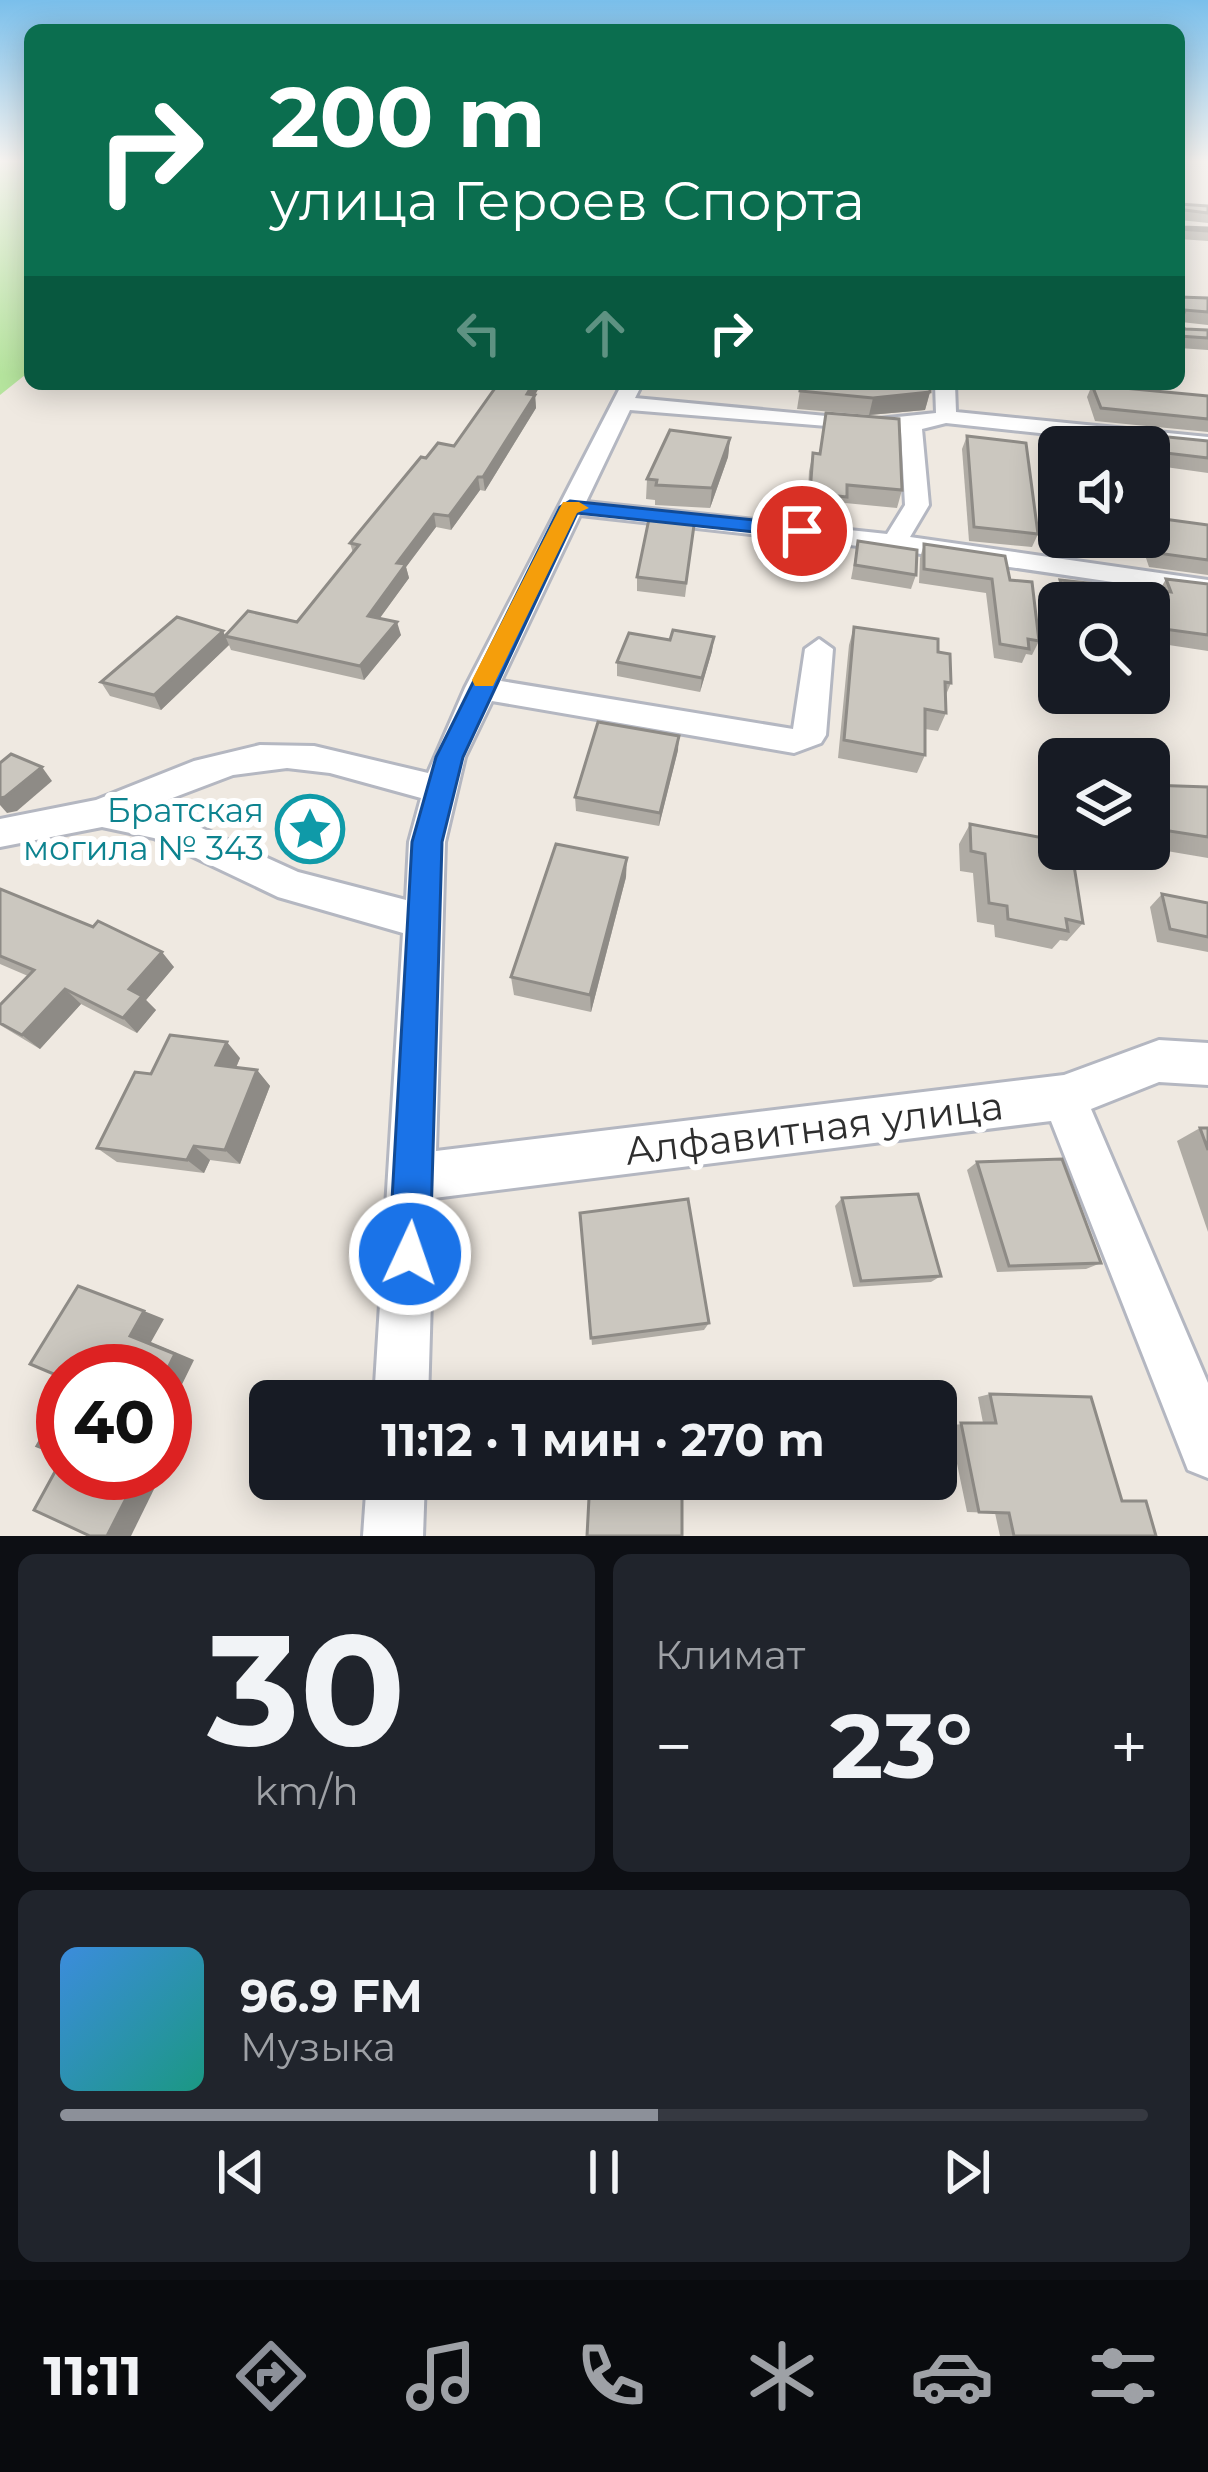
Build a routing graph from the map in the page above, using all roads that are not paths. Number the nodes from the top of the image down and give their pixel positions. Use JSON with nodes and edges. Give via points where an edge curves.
{"nodes":[{"id":1,"x":945,"y":390,"type":"edge"},
{"id":2,"x":627,"y":393,"type":"edge"},
{"id":3,"x":946,"y":417,"type":"junction"},
{"id":4,"x":911,"y":424,"type":"junction"},
{"id":5,"x":1208,"y":444,"type":"edge"},
{"id":6,"x":570,"y":507,"type":"junction"},
{"id":7,"x":895,"y":542,"type":"junction"},
{"id":8,"x":1208,"y":587,"type":"edge"},
{"id":9,"x":820,"y":650,"type":"dead end"},
{"id":10,"x":480,"y":688,"type":"junction"},
{"id":11,"x":440,"y":788,"type":"junction"},
{"id":12,"x":102,"y":813,"type":"junction"},
{"id":13,"x":0,"y":833,"type":"edge"},
{"id":14,"x":422,"y":921,"type":"junction"},
{"id":15,"x":1208,"y":1064,"type":"edge"},
{"id":16,"x":1064,"y":1096,"type":"junction"},
{"id":17,"x":414,"y":1177,"type":"junction"},
{"id":18,"x":402,"y":1380,"type":"edge"},
{"id":19,"x":1208,"y":1450,"type":"edge"},
{"id":20,"x":395,"y":1500,"type":"edge"},
{"id":21,"x":393,"y":1536,"type":"edge"}],
"edges":[{"from":1,"to":3,"type":"street"},
{"from":2,"to":4,"type":"street","via":[[828,423]]},
{"from":2,"to":6,"type":"street"},
{"from":3,"to":4,"type":"street"},
{"from":3,"to":5,"type":"street"},
{"from":4,"to":7,"type":"street","via":[[917,505]]},
{"from":6,"to":7,"type":"street"},
{"from":6,"to":10,"type":"street"},
{"from":7,"to":8,"type":"street"},
{"from":9,"to":10,"type":"street","via":[[811,735],[794,741]]},
{"from":10,"to":11,"type":"street"},
{"from":11,"to":12,"type":"street","via":[[285,755],[230,766]]},
{"from":11,"to":14,"type":"street"},
{"from":12,"to":13,"type":"street"},
{"from":12,"to":14,"type":"street","via":[[161,825],[291,886]]},
{"from":14,"to":17,"type":"street"},
{"from":15,"to":16,"type":"street","name":"Алфавитная улица","via":[[1159,1061]]},
{"from":16,"to":17,"type":"street","name":"Алфавитная улица"},
{"from":16,"to":19,"type":"street"},
{"from":17,"to":18,"type":"street"},
{"from":20,"to":21,"type":"street"}]}
